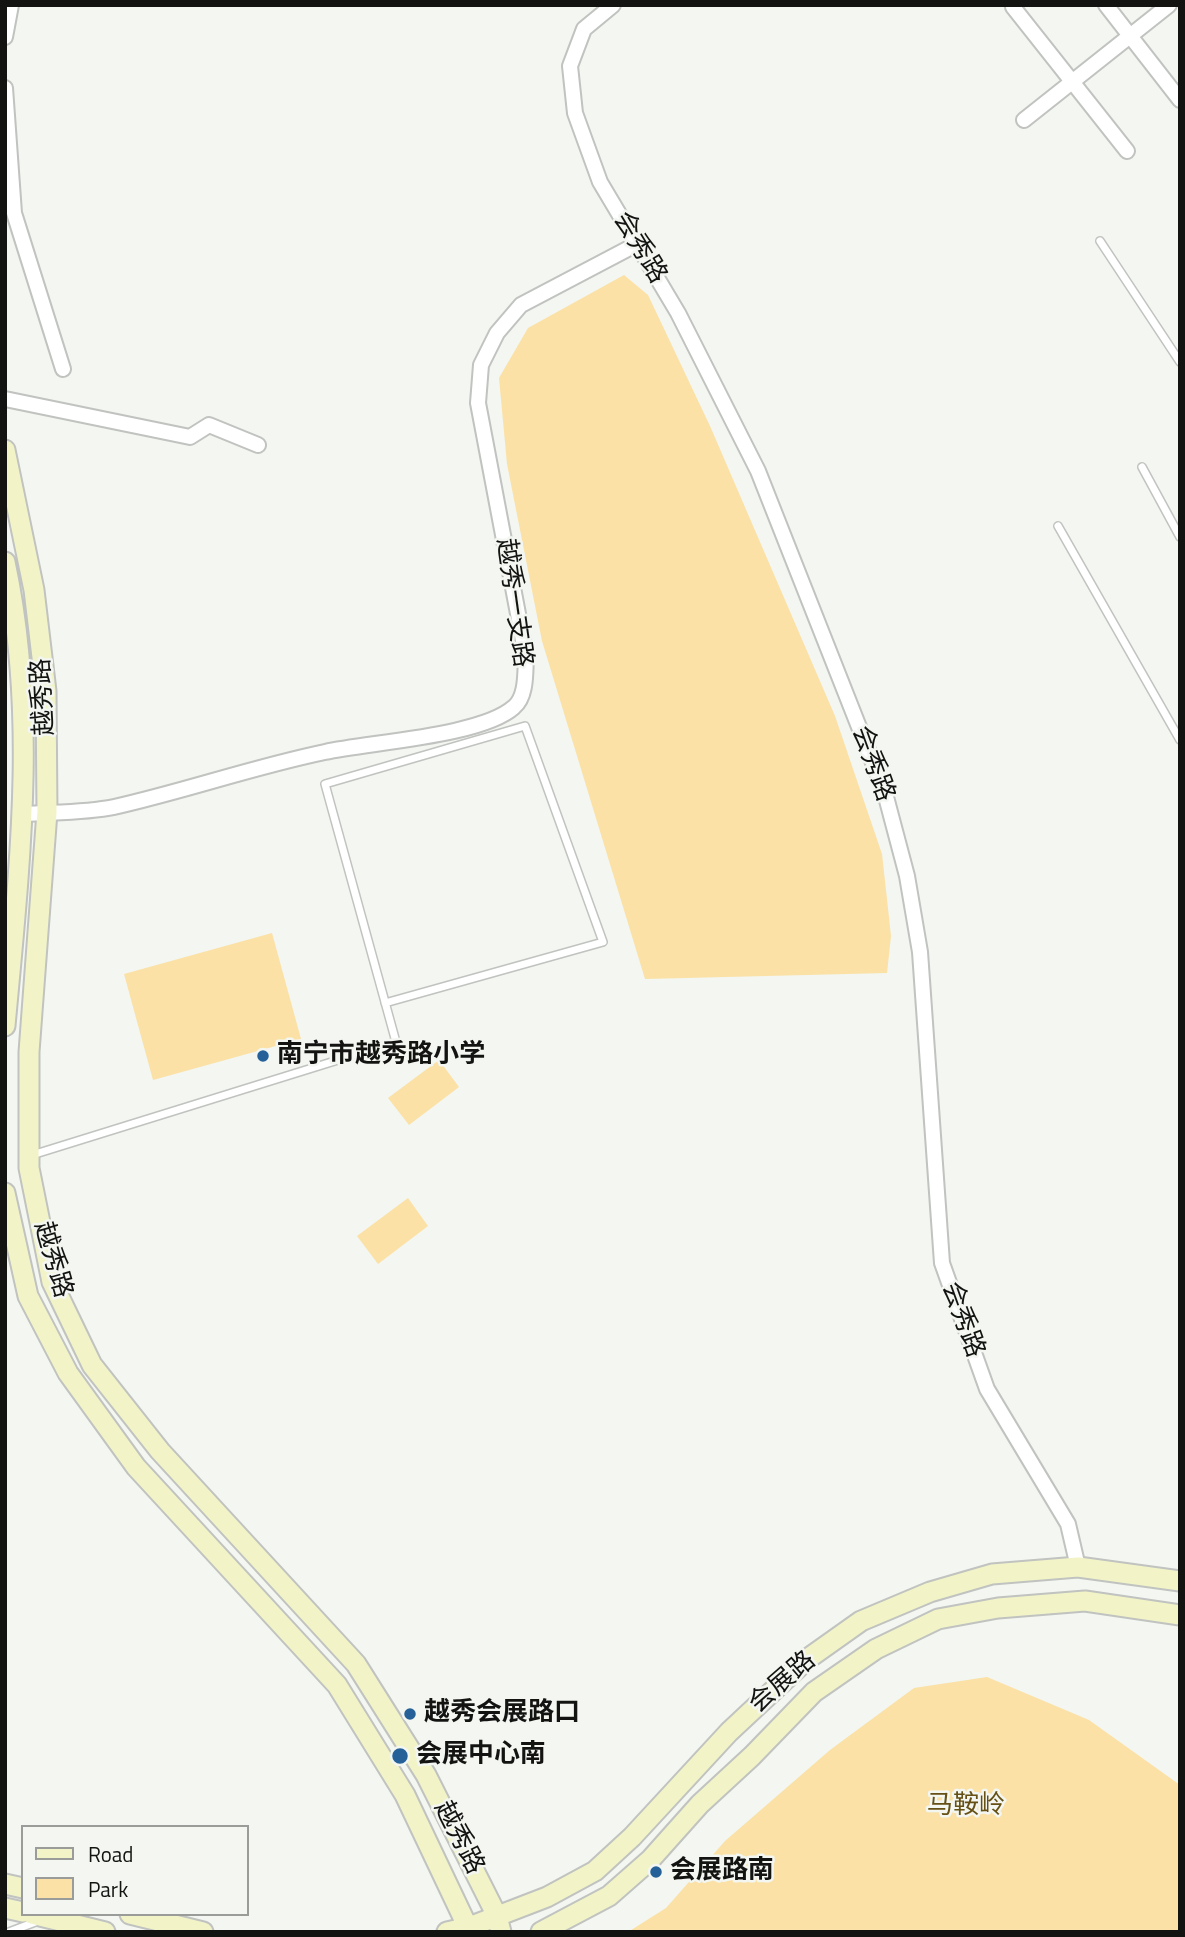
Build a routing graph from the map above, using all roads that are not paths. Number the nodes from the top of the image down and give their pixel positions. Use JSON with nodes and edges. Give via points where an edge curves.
{"nodes":[{"id":1,"x":11,"y":5,"type":"edge"},
{"id":2,"x":613,"y":5,"type":"edge"},
{"id":3,"x":1106,"y":5,"type":"edge"},
{"id":4,"x":1169,"y":5,"type":"edge"},
{"id":5,"x":1013,"y":7,"type":"edge"},
{"id":6,"x":1130,"y":36,"type":"junction"},
{"id":7,"x":5,"y":37,"type":"edge"},
{"id":8,"x":1072,"y":83,"type":"junction"},
{"id":9,"x":5,"y":88,"type":"edge"},
{"id":10,"x":1180,"y":100,"type":"edge"},
{"id":11,"x":1024,"y":120,"type":"dead end"},
{"id":12,"x":1127,"y":151,"type":"dead end"},
{"id":13,"x":1100,"y":241,"type":"dead end"},
{"id":14,"x":637,"y":244,"type":"junction"},
{"id":15,"x":1180,"y":362,"type":"edge"},
{"id":16,"x":63,"y":369,"type":"dead end"},
{"id":17,"x":5,"y":399,"type":"edge"},
{"id":18,"x":258,"y":445,"type":"dead end"},
{"id":19,"x":5,"y":450,"type":"edge"},
{"id":20,"x":1142,"y":467,"type":"dead end"},
{"id":21,"x":1058,"y":526,"type":"dead end"},
{"id":22,"x":1180,"y":537,"type":"edge"},
{"id":23,"x":5,"y":562,"type":"edge"},
{"id":24,"x":1180,"y":740,"type":"edge"},
{"id":25,"x":47,"y":812,"type":"junction"},
{"id":26,"x":24,"y":814,"type":"junction"},
{"id":27,"x":385,"y":1003,"type":"junction"},
{"id":28,"x":5,"y":1026,"type":"edge"},
{"id":29,"x":28,"y":1156,"type":"junction"},
{"id":30,"x":5,"y":1193,"type":"edge"},
{"id":31,"x":1078,"y":1567,"type":"junction"},
{"id":32,"x":1180,"y":1581,"type":"edge"},
{"id":33,"x":1180,"y":1615,"type":"edge"},
{"id":34,"x":40,"y":1916,"type":"edge"},
{"id":35,"x":138,"y":1916,"type":"edge"},
{"id":36,"x":499,"y":1924,"type":"edge"},
{"id":37,"x":469,"y":1929,"type":"edge"},
{"id":38,"x":9,"y":1932,"type":"edge"},
{"id":39,"x":105,"y":1932,"type":"edge"},
{"id":40,"x":203,"y":1932,"type":"edge"},
{"id":41,"x":447,"y":1932,"type":"edge"},
{"id":42,"x":541,"y":1932,"type":"edge"}],
"edges":[{"from":1,"to":7,"type":"street"},
{"from":2,"to":14,"type":"street","name":"会秀路","via":[[584,29],[570,66],[575,113],[600,182]]},
{"from":3,"to":6,"type":"street"},
{"from":4,"to":6,"type":"street"},
{"from":5,"to":8,"type":"street"},
{"from":6,"to":8,"type":"street"},
{"from":6,"to":10,"type":"street"},
{"from":8,"to":11,"type":"street"},
{"from":8,"to":12,"type":"street"},
{"from":9,"to":16,"type":"street","via":[[14,213]]},
{"from":13,"to":15,"type":"lane"},
{"from":14,"to":25,"type":"street","name":"越秀一支路","via":[[521,305],[496,333],[481,365],[478,403],[526,656],[524,688],[516,706],[492,721],[453,731],[326,752],[111,807]]},
{"from":14,"to":31,"type":"street","name":"会秀路","via":[[678,313],[758,471],[885,793],[907,876],[919,952],[942,1263],[988,1389],[1068,1524]]},
{"from":17,"to":18,"type":"street","via":[[190,437],[209,425]]},
{"from":19,"to":25,"type":"main road","name":"越秀路","via":[[34,590],[46,691]]},
{"from":20,"to":22,"type":"lane"},
{"from":21,"to":24,"type":"lane"},
{"from":23,"to":26,"type":"main road","name":"越秀路","via":[[23,694]]},
{"from":25,"to":26,"type":"street","name":"越秀一支路"},
{"from":25,"to":29,"type":"main road","name":"越秀路","via":[[29,1052]]},
{"from":26,"to":28,"type":"main road","name":"越秀路"},
{"from":27,"to":27,"type":"lane","via":[[324,783],[525,726],[603,942]]},
{"from":27,"to":29,"type":"lane","via":[[396,1042]]},
{"from":29,"to":36,"type":"main road","name":"越秀路","via":[[52,1282],[92,1365],[160,1451],[356,1664],[426,1774]]},
{"from":30,"to":37,"type":"main road","name":"越秀路","via":[[28,1296],[68,1373],[136,1467],[337,1685],[405,1795]]},
{"from":31,"to":32,"type":"main road","name":"会展路"},
{"from":31,"to":36,"type":"main road","name":"会展路","via":[[992,1574],[930,1592],[861,1622],[806,1660],[729,1732],[596,1871]]},
{"from":33,"to":42,"type":"main road","name":"会展路","via":[[1085,1601],[998,1608],[938,1619],[876,1649],[814,1692],[609,1896]]},
{"from":34,"to":38,"type":"lane"},
{"from":34,"to":39,"type":"main road"},
{"from":35,"to":40,"type":"main road"},
{"from":36,"to":37,"type":"main road","name":"会展路"},
{"from":37,"to":41,"type":"main road","name":"会展路"}]}
